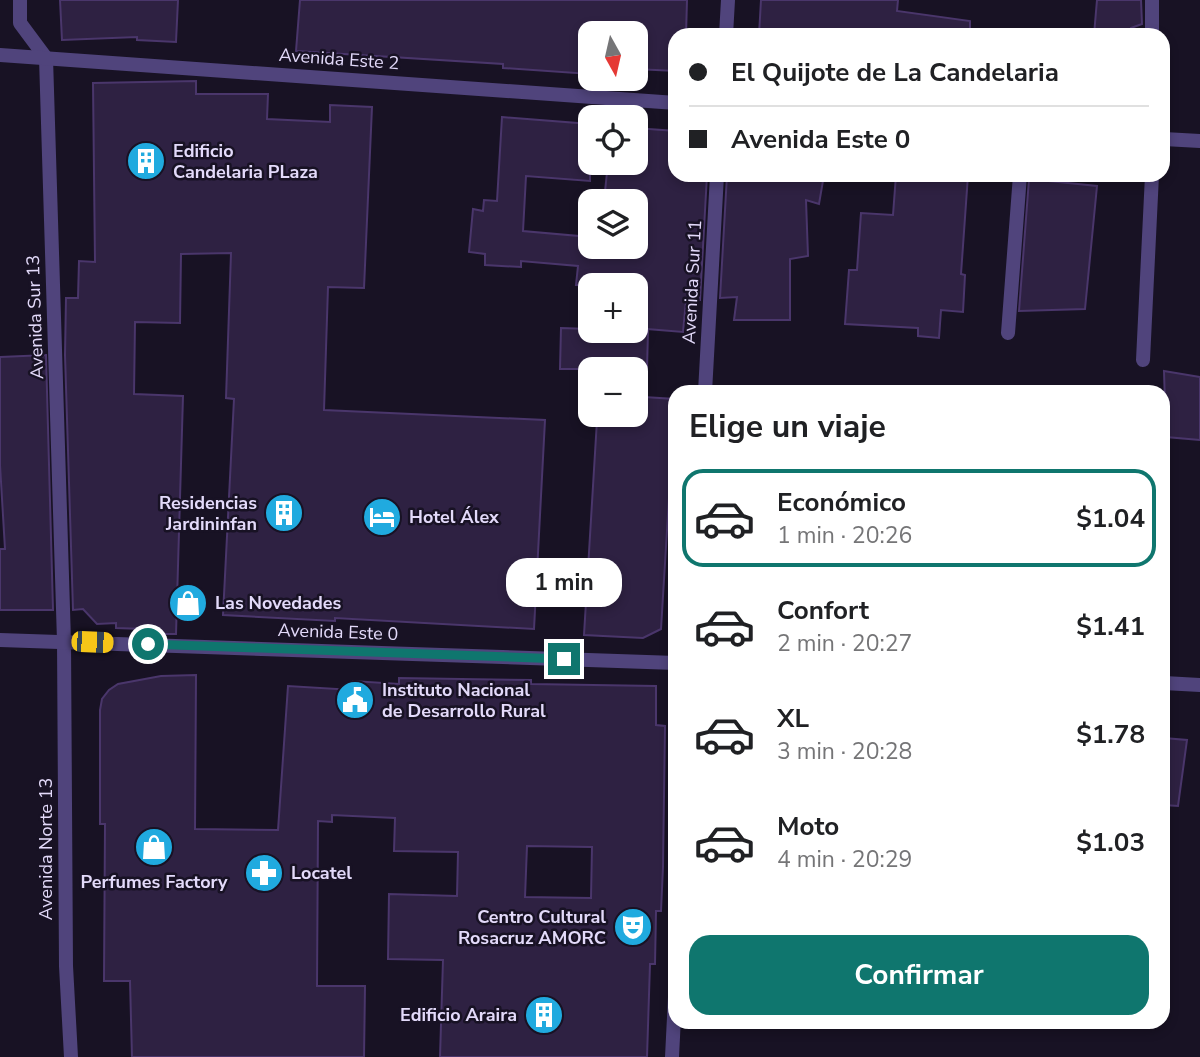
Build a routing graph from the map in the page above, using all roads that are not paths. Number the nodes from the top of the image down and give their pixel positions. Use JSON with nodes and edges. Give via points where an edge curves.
{"nodes":[{"id":1,"x":20,"y":0,"type":"edge"},
{"id":2,"x":728,"y":0,"type":"edge"},
{"id":3,"x":1152,"y":0,"type":"edge"},
{"id":4,"x":726,"y":28,"type":"edge"},
{"id":5,"x":1153,"y":28,"type":"edge"},
{"id":6,"x":0,"y":55,"type":"edge"},
{"id":7,"x":46,"y":58,"type":"junction"},
{"id":8,"x":668,"y":102,"type":"edge"},
{"id":9,"x":1170,"y":139,"type":"edge"},
{"id":10,"x":1200,"y":141,"type":"edge"},
{"id":11,"x":717,"y":182,"type":"edge"},
{"id":12,"x":1019,"y":182,"type":"edge"},
{"id":13,"x":1152,"y":182,"type":"edge"},
{"id":14,"x":1008,"y":333,"type":"dead end"},
{"id":15,"x":1143,"y":360,"type":"dead end"},
{"id":16,"x":705,"y":385,"type":"edge"},
{"id":17,"x":0,"y":640,"type":"edge"},
{"id":18,"x":64,"y":641,"type":"junction"},
{"id":19,"x":668,"y":663,"type":"edge"},
{"id":20,"x":1170,"y":683,"type":"edge"},
{"id":21,"x":1200,"y":685,"type":"edge"},
{"id":22,"x":673,"y":1029,"type":"edge"},
{"id":23,"x":71,"y":1057,"type":"edge"},
{"id":24,"x":672,"y":1057,"type":"edge"}],
"edges":[{"from":1,"to":7,"type":"street","via":[[20,23]]},
{"from":2,"to":4,"type":"street"},
{"from":3,"to":5,"type":"street"},
{"from":6,"to":7,"type":"street","name":"Avenida Este 2"},
{"from":7,"to":8,"type":"street","name":"Avenida Este 2"},
{"from":7,"to":18,"type":"street","name":"Avenida Sur 13"},
{"from":9,"to":10,"type":"street"},
{"from":11,"to":16,"type":"street","name":"Avenida Sur 11"},
{"from":12,"to":14,"type":"street"},
{"from":13,"to":15,"type":"street"},
{"from":17,"to":18,"type":"street","name":"Avenida Este 0"},
{"from":18,"to":19,"type":"street","name":"Avenida Este 0"},
{"from":18,"to":23,"type":"street","name":"Avenida Norte 13"},
{"from":20,"to":21,"type":"street"},
{"from":22,"to":24,"type":"street"}]}
